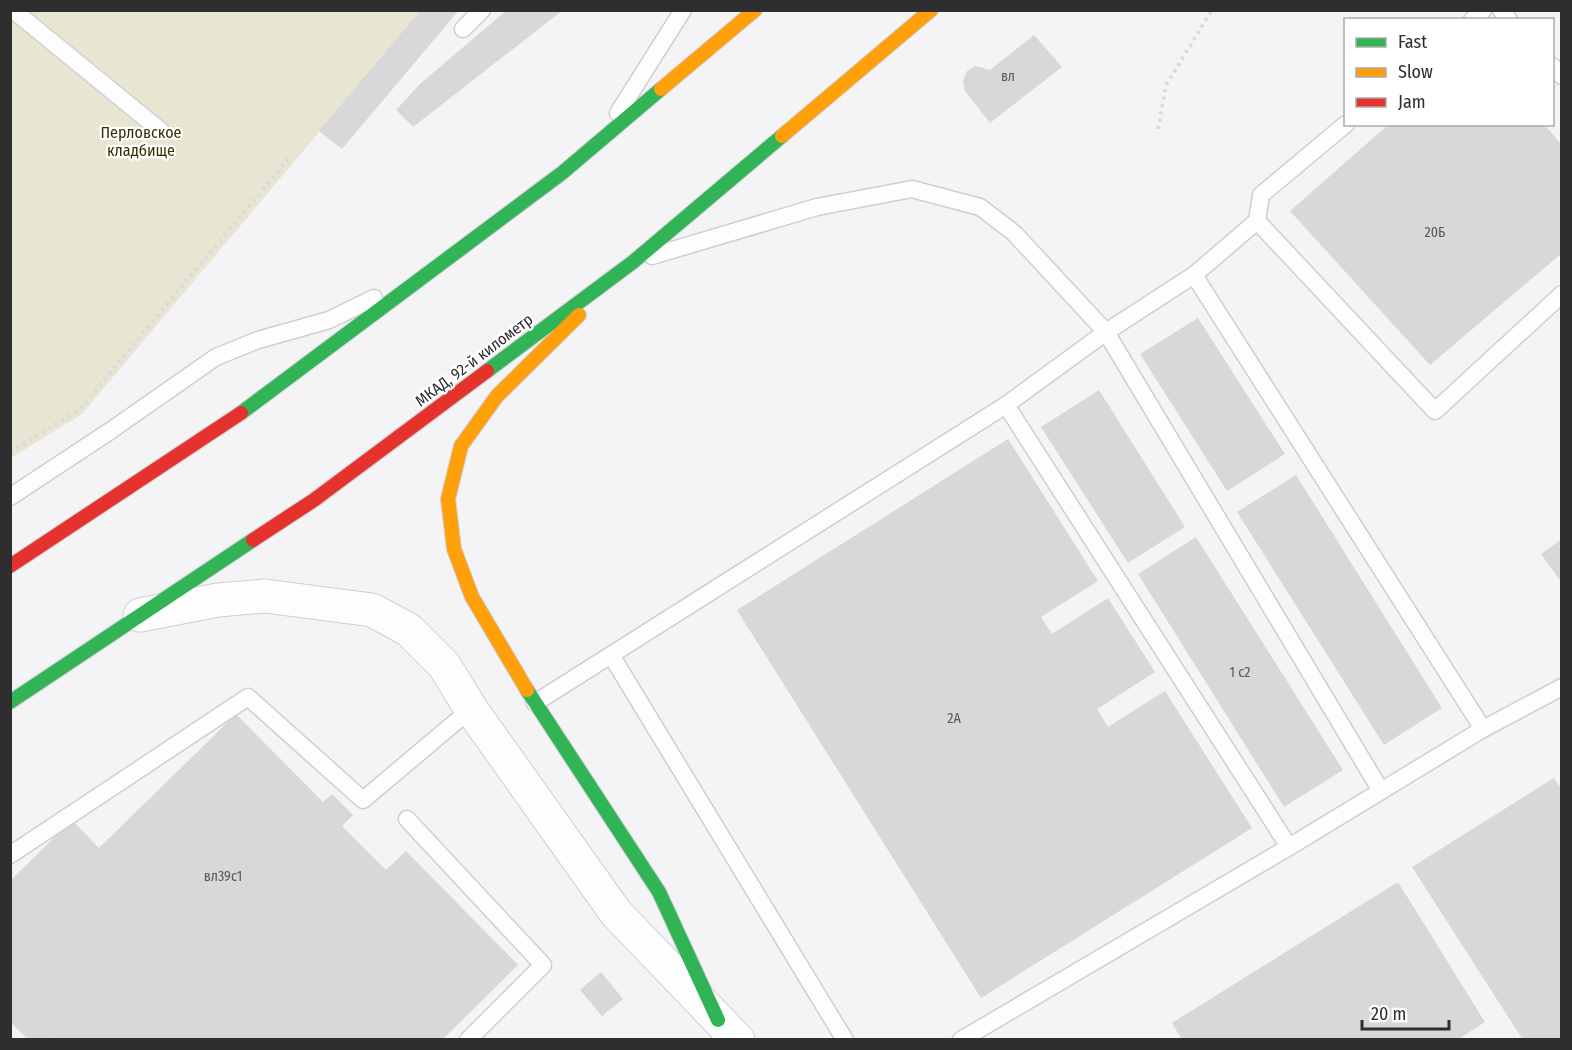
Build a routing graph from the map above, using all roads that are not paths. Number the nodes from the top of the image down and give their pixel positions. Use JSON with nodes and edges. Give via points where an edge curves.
{"nodes":[{"id":1,"x":13,"y":10,"type":"edge"},
{"id":2,"x":482,"y":10,"type":"edge"},
{"id":3,"x":683,"y":10,"type":"edge"},
{"id":4,"x":755,"y":10,"type":"edge"},
{"id":5,"x":931,"y":10,"type":"edge"},
{"id":6,"x":463,"y":29,"type":"dead end"},
{"id":7,"x":1344,"y":126,"type":"edge"},
{"id":8,"x":161,"y":131,"type":"dead end"},
{"id":9,"x":600,"y":141,"type":"junction"},
{"id":10,"x":1257,"y":221,"type":"junction"},
{"id":11,"x":633,"y":262,"type":"junction"},
{"id":12,"x":436,"y":267,"type":"junction"},
{"id":13,"x":1194,"y":275,"type":"junction"},
{"id":14,"x":1562,"y":294,"type":"edge"},
{"id":15,"x":1106,"y":332,"type":"junction"},
{"id":16,"x":1006,"y":405,"type":"junction"},
{"id":17,"x":10,"y":497,"type":"edge"},
{"id":18,"x":10,"y":566,"type":"edge"},
{"id":19,"x":138,"y":616,"type":"junction"},
{"id":20,"x":611,"y":655,"type":"junction"},
{"id":21,"x":1562,"y":687,"type":"edge"},
{"id":22,"x":10,"y":702,"type":"edge"},
{"id":23,"x":535,"y":703,"type":"junction"},
{"id":24,"x":471,"y":709,"type":"junction"},
{"id":25,"x":1483,"y":729,"type":"junction"},
{"id":26,"x":1381,"y":791,"type":"junction"},
{"id":27,"x":407,"y":819,"type":"dead end"},
{"id":28,"x":1289,"y":847,"type":"junction"},
{"id":29,"x":10,"y":855,"type":"edge"},
{"id":30,"x":728,"y":1030,"type":"edge"},
{"id":31,"x":468,"y":1040,"type":"edge"},
{"id":32,"x":845,"y":1040,"type":"edge"},
{"id":33,"x":961,"y":1040,"type":"edge"}],
"edges":[{"from":1,"to":8,"type":"lane"},
{"from":2,"to":6,"type":"lane"},
{"from":3,"to":9,"type":"lane"},
{"from":4,"to":9,"type":"main road"},
{"from":5,"to":11,"type":"main road","name":"МКАД, 92-й километр"},
{"from":7,"to":10,"type":"lane","via":[[1261,195]]},
{"from":9,"to":12,"type":"main road"},
{"from":10,"to":13,"type":"lane"},
{"from":10,"to":14,"type":"lane","via":[[1435,411]]},
{"from":11,"to":15,"type":"lane","via":[[817,207],[912,189],[980,207],[1014,233]]},
{"from":11,"to":19,"type":"main road","name":"МКАД, 92-й километр","via":[[314,500]]},
{"from":11,"to":23,"type":"main road","via":[[497,396],[461,446],[447,499],[454,549],[472,597]]},
{"from":12,"to":17,"type":"lane","via":[[329,320],[258,340],[216,357]]},
{"from":12,"to":18,"type":"main road","via":[[248,408]]},
{"from":13,"to":15,"type":"lane"},
{"from":13,"to":25,"type":"lane"},
{"from":15,"to":16,"type":"lane"},
{"from":15,"to":26,"type":"lane"},
{"from":16,"to":20,"type":"lane"},
{"from":16,"to":28,"type":"lane"},
{"from":19,"to":22,"type":"main road","name":"МКАД, 92-й километр"},
{"from":19,"to":24,"type":"street","via":[[218,600],[265,596],[372,610],[409,630],[444,665]]},
{"from":20,"to":23,"type":"lane"},
{"from":20,"to":32,"type":"lane"},
{"from":21,"to":25,"type":"lane"},
{"from":23,"to":30,"type":"main road","via":[[659,892]]},
{"from":24,"to":29,"type":"lane","via":[[363,800],[248,697]]},
{"from":24,"to":30,"type":"street","via":[[616,913]]},
{"from":25,"to":26,"type":"lane"},
{"from":26,"to":28,"type":"lane"},
{"from":27,"to":31,"type":"lane","via":[[543,965]]},
{"from":28,"to":33,"type":"lane"}]}
